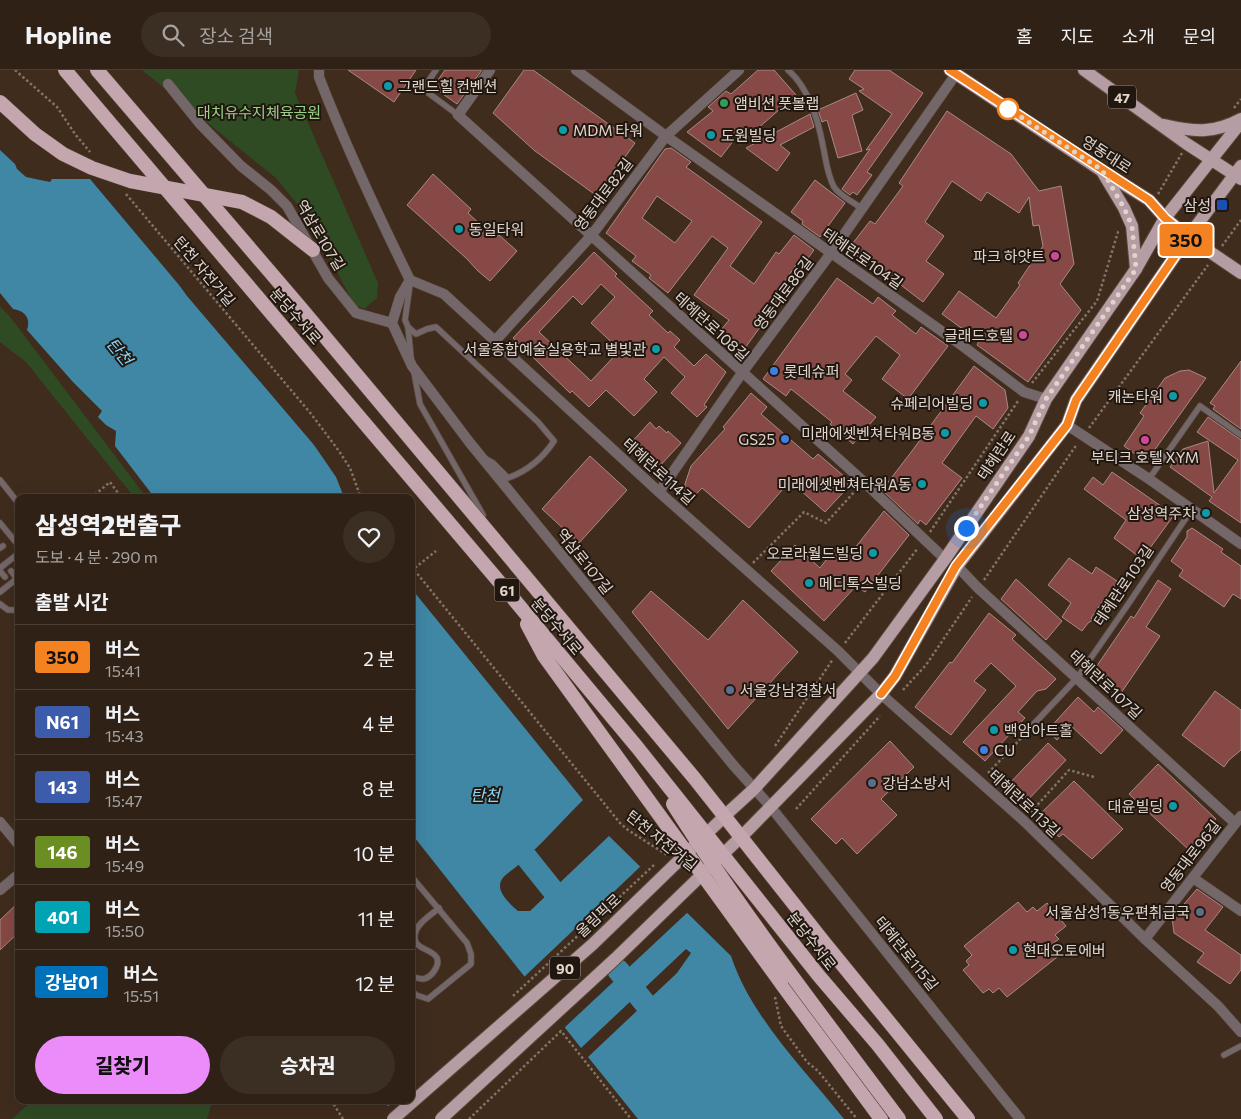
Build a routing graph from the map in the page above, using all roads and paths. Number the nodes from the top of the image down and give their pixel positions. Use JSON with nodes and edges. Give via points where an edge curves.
{"nodes":[{"id":1,"x":15,"y":70,"type":"edge"},
{"id":2,"x":65,"y":70,"type":"edge"},
{"id":3,"x":97,"y":70,"type":"edge"},
{"id":4,"x":319,"y":70,"type":"edge"},
{"id":5,"x":436,"y":70,"type":"edge"},
{"id":6,"x":490,"y":70,"type":"edge"},
{"id":7,"x":576,"y":70,"type":"edge"},
{"id":8,"x":739,"y":70,"type":"edge"},
{"id":9,"x":788,"y":70,"type":"edge"},
{"id":10,"x":1084,"y":70,"type":"edge"},
{"id":11,"x":953,"y":72,"type":"edge"},
{"id":12,"x":168,"y":84,"type":"dead end"},
{"id":13,"x":1241,"y":99,"type":"edge"},
{"id":14,"x":0,"y":102,"type":"edge"},
{"id":15,"x":458,"y":115,"type":"junction"},
{"id":16,"x":1238,"y":117,"type":"edge"},
{"id":17,"x":1160,"y":124,"type":"junction"},
{"id":18,"x":666,"y":136,"type":"junction"},
{"id":19,"x":1188,"y":144,"type":"junction"},
{"id":20,"x":94,"y":156,"type":"dead end"},
{"id":21,"x":1212,"y":159,"type":"junction"},
{"id":22,"x":1102,"y":170,"type":"junction"},
{"id":23,"x":1239,"y":173,"type":"edge"},
{"id":24,"x":125,"y":194,"type":"dead end"},
{"id":25,"x":1152,"y":203,"type":"junction"},
{"id":26,"x":861,"y":208,"type":"junction"},
{"id":27,"x":1165,"y":218,"type":"junction"},
{"id":28,"x":1241,"y":220,"type":"edge"},
{"id":29,"x":1132,"y":226,"type":"junction"},
{"id":30,"x":591,"y":236,"type":"junction"},
{"id":31,"x":1188,"y":237,"type":"junction"},
{"id":32,"x":313,"y":250,"type":"junction"},
{"id":33,"x":831,"y":254,"type":"junction"},
{"id":34,"x":1215,"y":256,"type":"junction"},
{"id":35,"x":1136,"y":269,"type":"junction"},
{"id":36,"x":1241,"y":274,"type":"edge"},
{"id":37,"x":410,"y":280,"type":"junction"},
{"id":38,"x":392,"y":323,"type":"junction"},
{"id":39,"x":408,"y":327,"type":"junction"},
{"id":40,"x":494,"y":342,"type":"junction"},
{"id":41,"x":412,"y":366,"type":"junction"},
{"id":42,"x":742,"y":373,"type":"junction"},
{"id":43,"x":1024,"y":392,"type":"junction"},
{"id":44,"x":1046,"y":399,"type":"junction"},
{"id":45,"x":1067,"y":425,"type":"junction"},
{"id":46,"x":1083,"y":435,"type":"junction"},
{"id":47,"x":1241,"y":435,"type":"edge"},
{"id":48,"x":480,"y":455,"type":"junction"},
{"id":49,"x":1149,"y":479,"type":"junction"},
{"id":50,"x":0,"y":480,"type":"edge"},
{"id":51,"x":864,"y":482,"type":"junction"},
{"id":52,"x":660,"y":492,"type":"junction"},
{"id":53,"x":96,"y":494,"type":"edge"},
{"id":54,"x":119,"y":494,"type":"edge"},
{"id":55,"x":360,"y":494,"type":"edge"},
{"id":56,"x":15,"y":499,"type":"edge"},
{"id":57,"x":1192,"y":509,"type":"junction"},
{"id":58,"x":483,"y":515,"type":"dead end"},
{"id":59,"x":0,"y":523,"type":"edge"},
{"id":60,"x":924,"y":540,"type":"junction"},
{"id":61,"x":15,"y":541,"type":"edge"},
{"id":62,"x":1241,"y":544,"type":"edge"},
{"id":63,"x":436,"y":551,"type":"dead end"},
{"id":64,"x":15,"y":556,"type":"edge"},
{"id":65,"x":945,"y":559,"type":"junction"},
{"id":66,"x":956,"y":566,"type":"junction"},
{"id":67,"x":415,"y":567,"type":"edge"},
{"id":68,"x":0,"y":569,"type":"edge"},
{"id":69,"x":747,"y":569,"type":"junction"},
{"id":70,"x":11,"y":571,"type":"dead end"},
{"id":71,"x":415,"y":573,"type":"edge"},
{"id":72,"x":15,"y":575,"type":"edge"},
{"id":73,"x":5,"y":577,"type":"dead end"},
{"id":74,"x":15,"y":580,"type":"edge"},
{"id":75,"x":978,"y":588,"type":"junction"},
{"id":76,"x":0,"y":592,"type":"edge"},
{"id":77,"x":512,"y":597,"type":"junction"},
{"id":78,"x":0,"y":604,"type":"edge"},
{"id":79,"x":15,"y":610,"type":"edge"},
{"id":80,"x":838,"y":651,"type":"junction"},
{"id":81,"x":860,"y":674,"type":"junction"},
{"id":82,"x":1077,"y":678,"type":"junction"},
{"id":83,"x":903,"y":690,"type":"dead end"},
{"id":84,"x":881,"y":694,"type":"junction"},
{"id":85,"x":880,"y":716,"type":"dead end"},
{"id":86,"x":1031,"y":727,"type":"joint"},
{"id":87,"x":637,"y":747,"type":"junction"},
{"id":88,"x":771,"y":752,"type":"dead end"},
{"id":89,"x":1094,"y":777,"type":"dead end"},
{"id":90,"x":980,"y":782,"type":"junction"},
{"id":91,"x":754,"y":789,"type":"junction"},
{"id":92,"x":770,"y":806,"type":"junction"},
{"id":93,"x":796,"y":809,"type":"dead end"},
{"id":94,"x":1238,"y":819,"type":"edge"},
{"id":95,"x":1024,"y":821,"type":"junction"},
{"id":96,"x":0,"y":822,"type":"edge"},
{"id":97,"x":15,"y":839,"type":"edge"},
{"id":98,"x":672,"y":848,"type":"dead end"},
{"id":99,"x":665,"y":855,"type":"dead end"},
{"id":100,"x":672,"y":859,"type":"dead end"},
{"id":101,"x":658,"y":862,"type":"dead end"},
{"id":102,"x":15,"y":877,"type":"edge"},
{"id":103,"x":1193,"y":878,"type":"junction"},
{"id":104,"x":415,"y":881,"type":"edge"},
{"id":105,"x":0,"y":890,"type":"edge"},
{"id":106,"x":439,"y":908,"type":"junction"},
{"id":107,"x":1241,"y":911,"type":"edge"},
{"id":108,"x":415,"y":933,"type":"edge"},
{"id":109,"x":415,"y":939,"type":"edge"},
{"id":110,"x":1145,"y":939,"type":"junction"},
{"id":111,"x":415,"y":978,"type":"edge"},
{"id":112,"x":774,"y":991,"type":"dead end"},
{"id":113,"x":415,"y":994,"type":"edge"},
{"id":114,"x":513,"y":996,"type":"dead end"},
{"id":115,"x":1241,"y":1032,"type":"edge"},
{"id":116,"x":1241,"y":1046,"type":"edge"},
{"id":117,"x":1224,"y":1055,"type":"dead end"},
{"id":118,"x":415,"y":1100,"type":"edge"},
{"id":119,"x":334,"y":1104,"type":"edge"},
{"id":120,"x":410,"y":1104,"type":"edge"},
{"id":121,"x":344,"y":1119,"type":"edge"},
{"id":122,"x":393,"y":1119,"type":"edge"},
{"id":123,"x":440,"y":1119,"type":"edge"},
{"id":124,"x":469,"y":1119,"type":"edge"},
{"id":125,"x":631,"y":1119,"type":"edge"},
{"id":126,"x":857,"y":1119,"type":"edge"},
{"id":127,"x":881,"y":1119,"type":"edge"},
{"id":128,"x":899,"y":1119,"type":"edge"},
{"id":129,"x":936,"y":1119,"type":"edge"},
{"id":130,"x":968,"y":1119,"type":"edge"},
{"id":131,"x":1020,"y":1119,"type":"edge"}],
"edges":[{"from":1,"to":20,"type":"path","via":[[57,108]]},
{"from":2,"to":77,"type":"highway","name":"분당수서로","number":"61","bridge":true},
{"from":3,"to":130,"type":"highway","name":"분당수서로","number":"61","bridge":true,"via":[[683,765]]},
{"from":4,"to":37,"type":"street","via":[[341,135]]},
{"from":5,"to":15,"type":"lane","via":[[423,89]]},
{"from":6,"to":15,"type":"street"},
{"from":7,"to":18,"type":"street","name":"테헤란로104길"},
{"from":8,"to":18,"type":"street","name":"영동대로82길"},
{"from":9,"to":26,"type":"lane","via":[[802,85],[809,100],[820,132],[828,174],[835,189]]},
{"from":10,"to":17,"type":"main road","number":"47"},
{"from":11,"to":22,"type":"main road","name":"영동대로"},
{"from":11,"to":26,"type":"street","name":"영동대로86길"},
{"from":12,"to":32,"type":"street","name":"역삼로107길","via":[[241,166],[287,206]]},
{"from":13,"to":16,"type":"path"},
{"from":14,"to":32,"type":"highway","bridge":true,"via":[[62,154],[130,181],[242,202],[272,217]]},
{"from":15,"to":30,"type":"street","name":"테헤란로108길"},
{"from":16,"to":17,"type":"main road","via":[[1232,124],[1209,131]]},
{"from":16,"to":21,"type":"main road","name":"테헤란로","number":"90"},
{"from":17,"to":19,"type":"main road","number":"47"},
{"from":18,"to":30,"type":"street","name":"영동대로82길"},
{"from":18,"to":33,"type":"street","name":"테헤란로104길"},
{"from":19,"to":21,"type":"main road","number":"47"},
{"from":19,"to":25,"type":"path"},
{"from":21,"to":23,"type":"main road","number":"47"},
{"from":21,"to":27,"type":"main road","name":"테헤란로","number":"90"},
{"from":22,"to":25,"type":"main road","name":"영동대로"},
{"from":22,"to":29,"type":"main road"},
{"from":23,"to":31,"type":"main road","number":"90"},
{"from":24,"to":55,"type":"path","name":"탄천 자전거길","via":[[340,450]]},
{"from":25,"to":27,"type":"main road","name":"영동대로"},
{"from":26,"to":33,"type":"street","name":"영동대로86길"},
{"from":27,"to":31,"type":"main road","name":"영동대로"},
{"from":27,"to":35,"type":"main road","name":"테헤란로","number":"90"},
{"from":28,"to":34,"type":"path"},
{"from":29,"to":35,"type":"main road"},
{"from":29,"to":43,"type":"path","via":[[1118,232],[1097,301]]},
{"from":30,"to":40,"type":"street","name":"영동대로82길"},
{"from":30,"to":42,"type":"street","name":"테헤란로108길"},
{"from":31,"to":34,"type":"main road","name":"영동대로"},
{"from":31,"to":45,"type":"main road","number":"90","via":[[1076,400]]},
{"from":32,"to":38,"type":"street","name":"역삼로107길","via":[[328,278],[356,313]]},
{"from":33,"to":42,"type":"street","name":"영동대로86길"},
{"from":33,"to":43,"type":"street","name":"테헤란로104길"},
{"from":34,"to":36,"type":"main road","name":"영동대로"},
{"from":34,"to":46,"type":"path"},
{"from":35,"to":44,"type":"main road","name":"테헤란로","number":"90"},
{"from":37,"to":38,"type":"street","via":[[400,297]]},
{"from":37,"to":39,"type":"lane","via":[[405,320]]},
{"from":37,"to":40,"type":"street","name":"테헤란로114길","via":[[444,294]]},
{"from":38,"to":41,"type":"street","name":"역삼로107길"},
{"from":39,"to":41,"type":"lane"},
{"from":39,"to":48,"type":"lane","via":[[416,334],[436,327],[538,422],[554,441],[547,453],[508,478]]},
{"from":40,"to":52,"type":"street","name":"테헤란로114길"},
{"from":41,"to":48,"type":"street","name":"역삼로107길"},
{"from":41,"to":58,"type":"lane","via":[[420,404]]},
{"from":42,"to":51,"type":"street","name":"테헤란로108길"},
{"from":42,"to":52,"type":"street","name":"영동대로86길"},
{"from":43,"to":44,"type":"street","name":"테헤란로104길"},
{"from":43,"to":60,"type":"path"},
{"from":44,"to":65,"type":"main road","name":"테헤란로","number":"90","via":[[1029,436]]},
{"from":45,"to":46,"type":"street"},
{"from":45,"to":66,"type":"main road","number":"90"},
{"from":46,"to":49,"type":"street"},
{"from":46,"to":75,"type":"path"},
{"from":47,"to":49,"type":"lane","via":[[1200,406]]},
{"from":48,"to":91,"type":"street","name":"역삼로107길"},
{"from":49,"to":57,"type":"street"},
{"from":50,"to":56,"type":"lane"},
{"from":51,"to":60,"type":"street","name":"테헤란로108길"},
{"from":51,"to":69,"type":"path","via":[[826,524],[804,512]]},
{"from":52,"to":69,"type":"street","name":"테헤란로114길"},
{"from":53,"to":54,"type":"path","via":[[110,482]]},
{"from":57,"to":62,"type":"street"},
{"from":57,"to":82,"type":"lane","name":"테헤란로103길"},
{"from":59,"to":61,"type":"lane"},
{"from":60,"to":65,"type":"street","name":"테헤란로108길"},
{"from":60,"to":80,"type":"path"},
{"from":63,"to":67,"type":"path"},
{"from":64,"to":68,"type":"lane"},
{"from":65,"to":81,"type":"main road","name":"테헤란로","number":"90"},
{"from":66,"to":75,"type":"street","name":"테헤란로107길"},
{"from":66,"to":84,"type":"main road","number":"90","via":[[895,676]]},
{"from":68,"to":73,"type":"lane"},
{"from":69,"to":80,"type":"street","name":"테헤란로114길"},
{"from":70,"to":72,"type":"lane"},
{"from":71,"to":100,"type":"path","name":"탄천 자전거길","via":[[620,822]]},
{"from":74,"to":76,"type":"lane"},
{"from":75,"to":82,"type":"street","name":"테헤란로107길"},
{"from":75,"to":83,"type":"path","via":[[926,665]]},
{"from":77,"to":87,"type":"highway","name":"분당수서로","number":"61","bridge":true},
{"from":77,"to":127,"type":"highway","bridge":true,"via":[[544,656]]},
{"from":78,"to":79,"type":"lane","via":[[8,610]]},
{"from":80,"to":81,"type":"street","name":"테헤란로114길"},
{"from":80,"to":88,"type":"path"},
{"from":81,"to":84,"type":"street","name":"테헤란로114길"},
{"from":81,"to":91,"type":"main road","name":"테헤란로","number":"90"},
{"from":82,"to":86,"type":"lane","name":"테헤란로103길"},
{"from":82,"to":94,"type":"street","name":"테헤란로107길"},
{"from":84,"to":90,"type":"street","name":"테헤란로113길"},
{"from":84,"to":92,"type":"main road","number":"90"},
{"from":85,"to":93,"type":"path"},
{"from":86,"to":90,"type":"path"},
{"from":87,"to":128,"type":"highway","bridge":true,"via":[[706,855]]},
{"from":87,"to":129,"type":"highway","name":"분당수서로","number":"61","bridge":true},
{"from":89,"to":95,"type":"path","via":[[1069,770]]},
{"from":90,"to":95,"type":"street","name":"테헤란로113길"},
{"from":91,"to":92,"type":"street","name":"역삼로107길"},
{"from":91,"to":118,"type":"main road","name":"올림픽로","number":"90","bridge":true,"via":[[593,944]]},
{"from":92,"to":123,"type":"main road","number":"90","bridge":true,"via":[[615,959]]},
{"from":92,"to":131,"type":"street","name":"테헤란로115길"},
{"from":94,"to":103,"type":"street","name":"영동대로96길"},
{"from":95,"to":110,"type":"street","name":"테헤란로113길"},
{"from":96,"to":97,"type":"street"},
{"from":98,"to":99,"type":"path"},
{"from":101,"to":114,"type":"path","bridge":true},
{"from":102,"to":105,"type":"street"},
{"from":103,"to":107,"type":"street"},
{"from":103,"to":110,"type":"street","name":"영동대로96길"},
{"from":104,"to":106,"type":"lane"},
{"from":106,"to":108,"type":"lane","via":[[418,926]]},
{"from":106,"to":113,"type":"lane","via":[[467,943],[470,964],[428,999]]},
{"from":109,"to":111,"type":"lane","via":[[422,949],[433,953],[437,959],[432,974],[424,979]]},
{"from":110,"to":115,"type":"street","name":"테헤란로113길","via":[[1218,1006]]},
{"from":112,"to":126,"type":"path","via":[[781,1026],[807,1062]]},
{"from":116,"to":117,"type":"lane"},
{"from":119,"to":121,"type":"path"},
{"from":120,"to":122,"type":"main road","name":"올림픽로","number":"90","bridge":true},
{"from":124,"to":125,"type":"path","via":[[561,1031]]}]}
